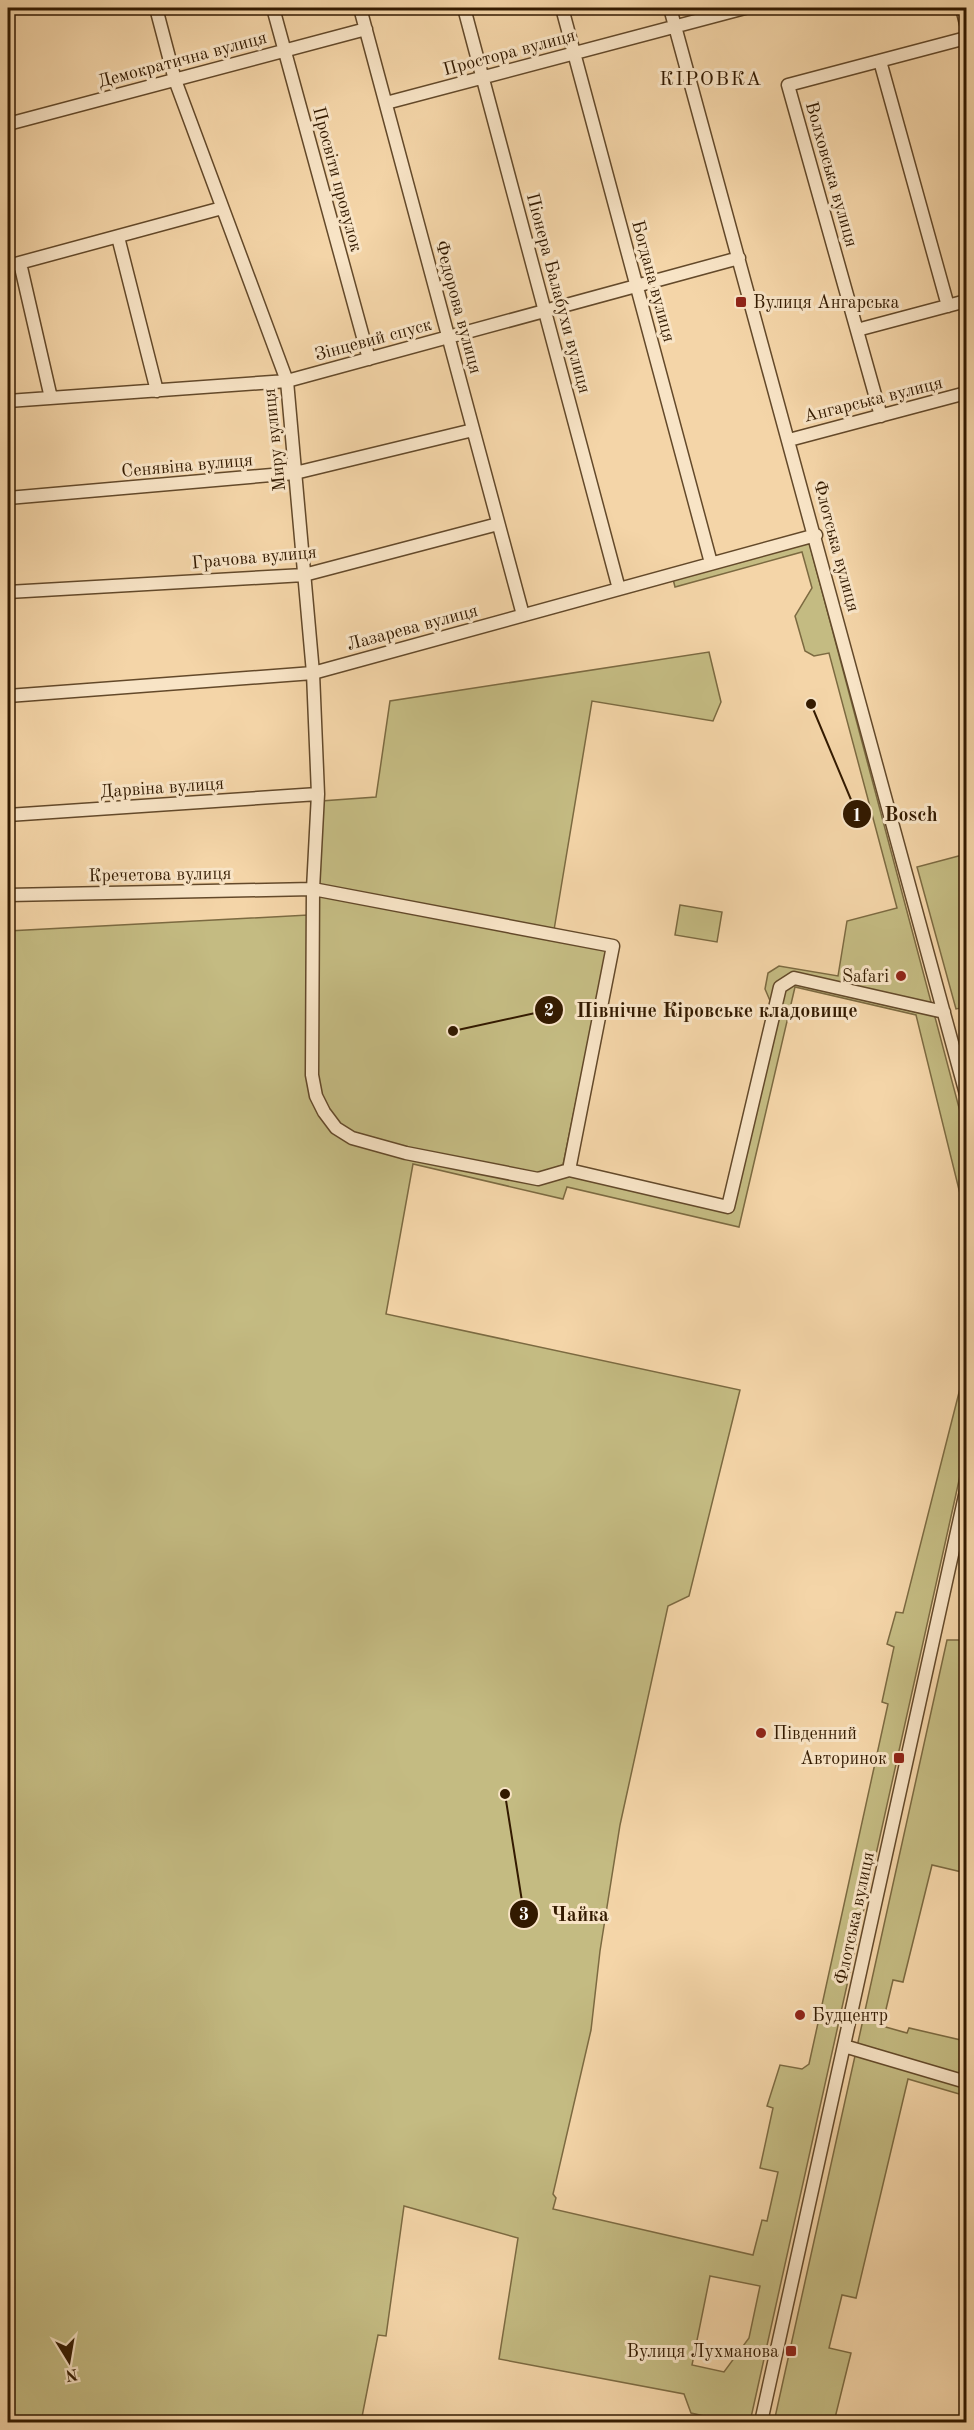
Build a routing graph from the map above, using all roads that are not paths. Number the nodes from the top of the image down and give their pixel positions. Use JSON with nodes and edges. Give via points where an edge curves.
{"nodes":[{"id":1,"x":156,"y":8,"type":"edge"},
{"id":2,"x":273,"y":8,"type":"edge"},
{"id":3,"x":360,"y":8,"type":"edge"},
{"id":4,"x":464,"y":8,"type":"edge"},
{"id":5,"x":562,"y":8,"type":"edge"},
{"id":6,"x":670,"y":8,"type":"edge"},
{"id":7,"x":745,"y":8,"type":"edge"},
{"id":8,"x":962,"y":8,"type":"edge"},
{"id":9,"x":966,"y":24,"type":"edge"},
{"id":10,"x":675,"y":26,"type":"junction"},
{"id":11,"x":366,"y":29,"type":"junction"},
{"id":12,"x":966,"y":38,"type":"edge"},
{"id":13,"x":285,"y":51,"type":"junction"},
{"id":14,"x":574,"y":53,"type":"junction"},
{"id":15,"x":880,"y":61,"type":"junction"},
{"id":16,"x":482,"y":77,"type":"junction"},
{"id":17,"x":175,"y":80,"type":"junction"},
{"id":18,"x":386,"y":103,"type":"junction"},
{"id":19,"x":8,"y":124,"type":"edge"},
{"id":20,"x":222,"y":208,"type":"junction"},
{"id":21,"x":118,"y":237,"type":"junction"},
{"id":22,"x":739,"y":258,"type":"junction"},
{"id":23,"x":20,"y":263,"type":"junction"},
{"id":24,"x":8,"y":266,"type":"edge"},
{"id":25,"x":637,"y":286,"type":"junction"},
{"id":26,"x":966,"y":301,"type":"edge"},
{"id":27,"x":948,"y":306,"type":"junction"},
{"id":28,"x":545,"y":311,"type":"junction"},
{"id":29,"x":857,"y":330,"type":"junction"},
{"id":30,"x":448,"y":337,"type":"junction"},
{"id":31,"x":369,"y":359,"type":"junction"},
{"id":32,"x":287,"y":381,"type":"junction"},
{"id":33,"x":157,"y":391,"type":"junction"},
{"id":34,"x":966,"y":393,"type":"edge"},
{"id":35,"x":51,"y":398,"type":"junction"},
{"id":36,"x":8,"y":401,"type":"edge"},
{"id":37,"x":881,"y":416,"type":"junction"},
{"id":38,"x":473,"y":430,"type":"junction"},
{"id":39,"x":789,"y":440,"type":"junction"},
{"id":40,"x":295,"y":473,"type":"junction"},
{"id":41,"x":8,"y":498,"type":"edge"},
{"id":42,"x":498,"y":524,"type":"junction"},
{"id":43,"x":816,"y":535,"type":"junction"},
{"id":44,"x":711,"y":563,"type":"junction"},
{"id":45,"x":304,"y":575,"type":"junction"},
{"id":46,"x":619,"y":589,"type":"junction"},
{"id":47,"x":8,"y":592,"type":"edge"},
{"id":48,"x":523,"y":615,"type":"junction"},
{"id":49,"x":313,"y":673,"type":"junction"},
{"id":50,"x":8,"y":696,"type":"edge"},
{"id":51,"x":318,"y":794,"type":"junction"},
{"id":52,"x":8,"y":815,"type":"edge"},
{"id":53,"x":313,"y":890,"type":"junction"},
{"id":54,"x":8,"y":895,"type":"edge"},
{"id":55,"x":944,"y":1012,"type":"junction"},
{"id":56,"x":966,"y":1094,"type":"edge"},
{"id":57,"x":568,"y":1170,"type":"junction"},
{"id":58,"x":966,"y":1491,"type":"edge"},
{"id":59,"x":844,"y":2046,"type":"junction"},
{"id":60,"x":966,"y":2082,"type":"edge"},
{"id":61,"x":761,"y":2422,"type":"edge"}],
"edges":[{"from":1,"to":17,"type":"street","name":"Миру вулиця"},
{"from":2,"to":13,"type":"street","name":"Просвіти провулок"},
{"from":3,"to":11,"type":"street","name":"Федорова вулиця"},
{"from":4,"to":16,"type":"street","name":"Піонера Балабухи вулиця"},
{"from":5,"to":14,"type":"street","name":"Богдана вулиця"},
{"from":6,"to":10,"type":"street","name":"Флотська вулиця"},
{"from":7,"to":10,"type":"street","name":"Простора вулиця"},
{"from":8,"to":9,"type":"street"},
{"from":10,"to":14,"type":"street","name":"Простора вулиця"},
{"from":10,"to":22,"type":"street","name":"Флотська вулиця"},
{"from":11,"to":13,"type":"street","name":"Демократична вулиця"},
{"from":11,"to":18,"type":"street","name":"Федорова вулиця"},
{"from":12,"to":15,"type":"street","name":"Волховська вулиця"},
{"from":13,"to":17,"type":"street","name":"Демократична вулиця"},
{"from":13,"to":31,"type":"street","name":"Просвіти провулок"},
{"from":14,"to":16,"type":"street","name":"Простора вулиця"},
{"from":14,"to":25,"type":"street","name":"Богдана вулиця"},
{"from":15,"to":27,"type":"street"},
{"from":15,"to":29,"type":"street","name":"Волховська вулиця","via":[[789,85]]},
{"from":16,"to":18,"type":"street","name":"Простора вулиця"},
{"from":16,"to":28,"type":"street","name":"Піонера Балабухи вулиця"},
{"from":17,"to":19,"type":"street","name":"Демократична вулиця"},
{"from":17,"to":20,"type":"street","name":"Миру вулиця"},
{"from":18,"to":30,"type":"street","name":"Федорова вулиця"},
{"from":20,"to":21,"type":"street"},
{"from":20,"to":32,"type":"street","name":"Миру вулиця"},
{"from":21,"to":23,"type":"street"},
{"from":21,"to":33,"type":"street"},
{"from":22,"to":25,"type":"street","name":"Зінцевий спуск"},
{"from":22,"to":39,"type":"street","name":"Флотська вулиця"},
{"from":23,"to":24,"type":"street"},
{"from":23,"to":35,"type":"street"},
{"from":25,"to":28,"type":"street","name":"Зінцевий спуск"},
{"from":25,"to":44,"type":"street","name":"Богдана вулиця"},
{"from":26,"to":27,"type":"street"},
{"from":27,"to":29,"type":"street"},
{"from":28,"to":30,"type":"street","name":"Зінцевий спуск"},
{"from":28,"to":46,"type":"street","name":"Піонера Балабухи вулиця"},
{"from":29,"to":37,"type":"street","name":"Волховська вулиця"},
{"from":30,"to":31,"type":"street","name":"Зінцевий спуск"},
{"from":30,"to":38,"type":"street","name":"Федорова вулиця"},
{"from":31,"to":32,"type":"street","name":"Зінцевий спуск"},
{"from":32,"to":33,"type":"street","name":"Зінцевий спуск"},
{"from":32,"to":40,"type":"street","name":"Миру вулиця"},
{"from":33,"to":35,"type":"street","name":"Зінцевий спуск"},
{"from":34,"to":37,"type":"street","name":"Ангарська вулиця"},
{"from":35,"to":36,"type":"street","name":"Зінцевий спуск"},
{"from":37,"to":39,"type":"street","name":"Ангарська вулиця"},
{"from":38,"to":40,"type":"street","name":"Сенявіна вулиця"},
{"from":38,"to":42,"type":"street","name":"Федорова вулиця"},
{"from":39,"to":43,"type":"street","name":"Флотська вулиця"},
{"from":40,"to":41,"type":"street","name":"Сенявіна вулиця"},
{"from":40,"to":45,"type":"street","name":"Миру вулиця"},
{"from":42,"to":45,"type":"street","name":"Грачова вулиця"},
{"from":42,"to":48,"type":"street","name":"Федорова вулиця"},
{"from":43,"to":44,"type":"street","name":"Лазарева вулиця"},
{"from":43,"to":55,"type":"street","name":"Флотська вулиця"},
{"from":44,"to":46,"type":"street","name":"Лазарева вулиця"},
{"from":45,"to":47,"type":"street","name":"Грачова вулиця"},
{"from":45,"to":49,"type":"street","name":"Миру вулиця"},
{"from":46,"to":48,"type":"street","name":"Лазарева вулиця"},
{"from":48,"to":49,"type":"street","name":"Лазарева вулиця"},
{"from":49,"to":50,"type":"street","name":"Лазарева вулиця"},
{"from":49,"to":51,"type":"street","name":"Миру вулиця"},
{"from":51,"to":52,"type":"street","name":"Дарвіна вулиця"},
{"from":51,"to":53,"type":"street","name":"Миру вулиця"},
{"from":53,"to":54,"type":"street","name":"Кречетова вулиця"},
{"from":53,"to":57,"type":"street","name":"Миру вулиця","via":[[312,1075],[319,1104],[336,1128],[352,1138],[379,1146],[538,1179]]},
{"from":53,"to":57,"type":"street","name":"Кречетова вулиця","via":[[613,946]]},
{"from":55,"to":56,"type":"street","name":"Флотська вулиця"},
{"from":55,"to":57,"type":"street","via":[[794,978],[780,987],[728,1207]]},
{"from":58,"to":59,"type":"street","name":"Флотська вулиця"},
{"from":59,"to":60,"type":"street"},
{"from":59,"to":61,"type":"street","name":"Флотська вулиця"}]}
